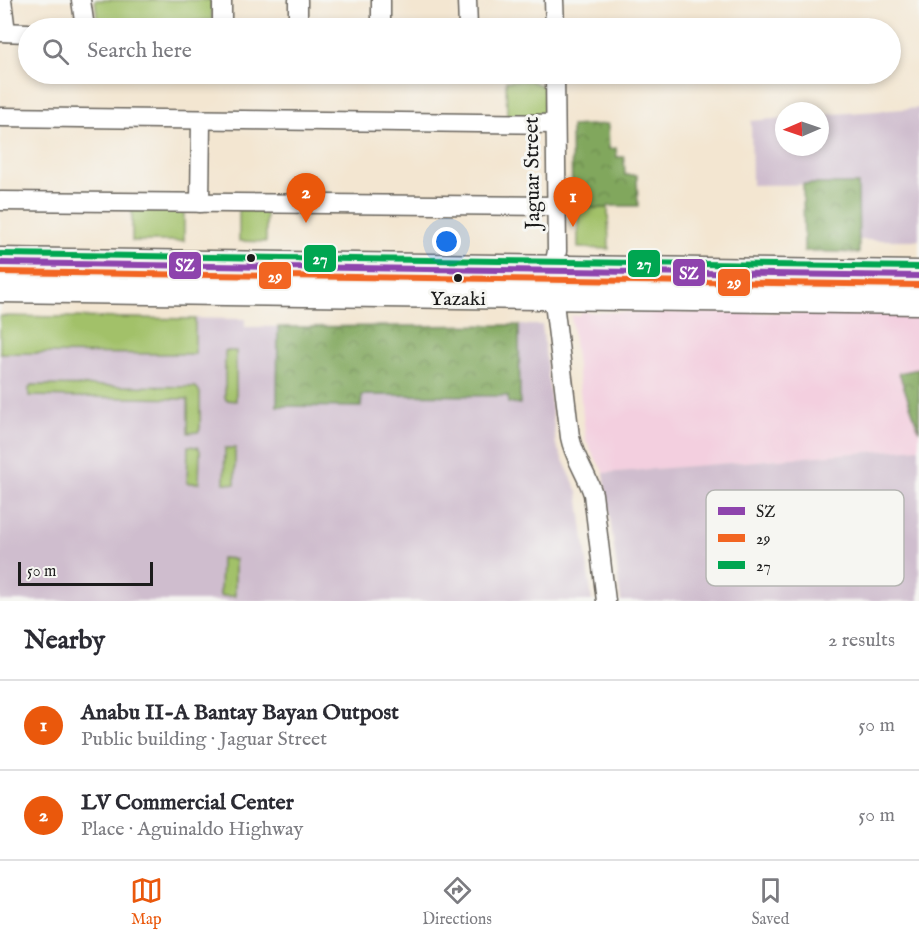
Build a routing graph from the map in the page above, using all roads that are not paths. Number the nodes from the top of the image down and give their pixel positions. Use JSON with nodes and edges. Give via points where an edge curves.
{"nodes":[{"id":1,"x":3,"y":0,"type":"edge"},
{"id":2,"x":81,"y":0,"type":"edge"},
{"id":3,"x":222,"y":0,"type":"edge"},
{"id":4,"x":298,"y":0,"type":"edge"},
{"id":5,"x":381,"y":0,"type":"edge"},
{"id":6,"x":468,"y":0,"type":"edge"},
{"id":7,"x":554,"y":0,"type":"edge"},
{"id":8,"x":84,"y":18,"type":"edge"},
{"id":9,"x":222,"y":18,"type":"edge"},
{"id":10,"x":298,"y":18,"type":"edge"},
{"id":11,"x":381,"y":18,"type":"edge"},
{"id":12,"x":468,"y":18,"type":"edge"},
{"id":13,"x":555,"y":18,"type":"edge"},
{"id":14,"x":3,"y":32,"type":"edge"},
{"id":15,"x":18,"y":33,"type":"edge"},
{"id":16,"x":555,"y":84,"type":"edge"},
{"id":17,"x":0,"y":117,"type":"edge"},
{"id":18,"x":201,"y":120,"type":"junction"},
{"id":19,"x":555,"y":124,"type":"junction"},
{"id":20,"x":0,"y":201,"type":"edge"},
{"id":21,"x":200,"y":203,"type":"junction"},
{"id":22,"x":557,"y":206,"type":"junction"},
{"id":23,"x":0,"y":263,"type":"edge"},
{"id":24,"x":919,"y":276,"type":"edge"},
{"id":25,"x":553,"y":282,"type":"junction"},
{"id":26,"x":0,"y":287,"type":"edge"},
{"id":27,"x":919,"y":299,"type":"edge"},
{"id":28,"x":606,"y":601,"type":"edge"}],
"edges":[{"from":1,"to":14,"type":"street"},
{"from":2,"to":8,"type":"street"},
{"from":3,"to":9,"type":"street"},
{"from":4,"to":10,"type":"street"},
{"from":5,"to":11,"type":"street"},
{"from":6,"to":12,"type":"street"},
{"from":7,"to":13,"type":"street"},
{"from":14,"to":15,"type":"street"},
{"from":16,"to":19,"type":"street","name":"Jaguar Street"},
{"from":17,"to":18,"type":"street"},
{"from":18,"to":19,"type":"street"},
{"from":18,"to":21,"type":"street"},
{"from":19,"to":22,"type":"street","name":"Jaguar Street"},
{"from":20,"to":21,"type":"street"},
{"from":21,"to":22,"type":"street"},
{"from":22,"to":25,"type":"street","name":"Jaguar Street"},
{"from":23,"to":25,"type":"highway"},
{"from":24,"to":25,"type":"highway"},
{"from":25,"to":26,"type":"highway"},
{"from":25,"to":27,"type":"highway"},
{"from":25,"to":28,"type":"street","name":"Jaguar Street","via":[[570,437],[593,494]]}]}
